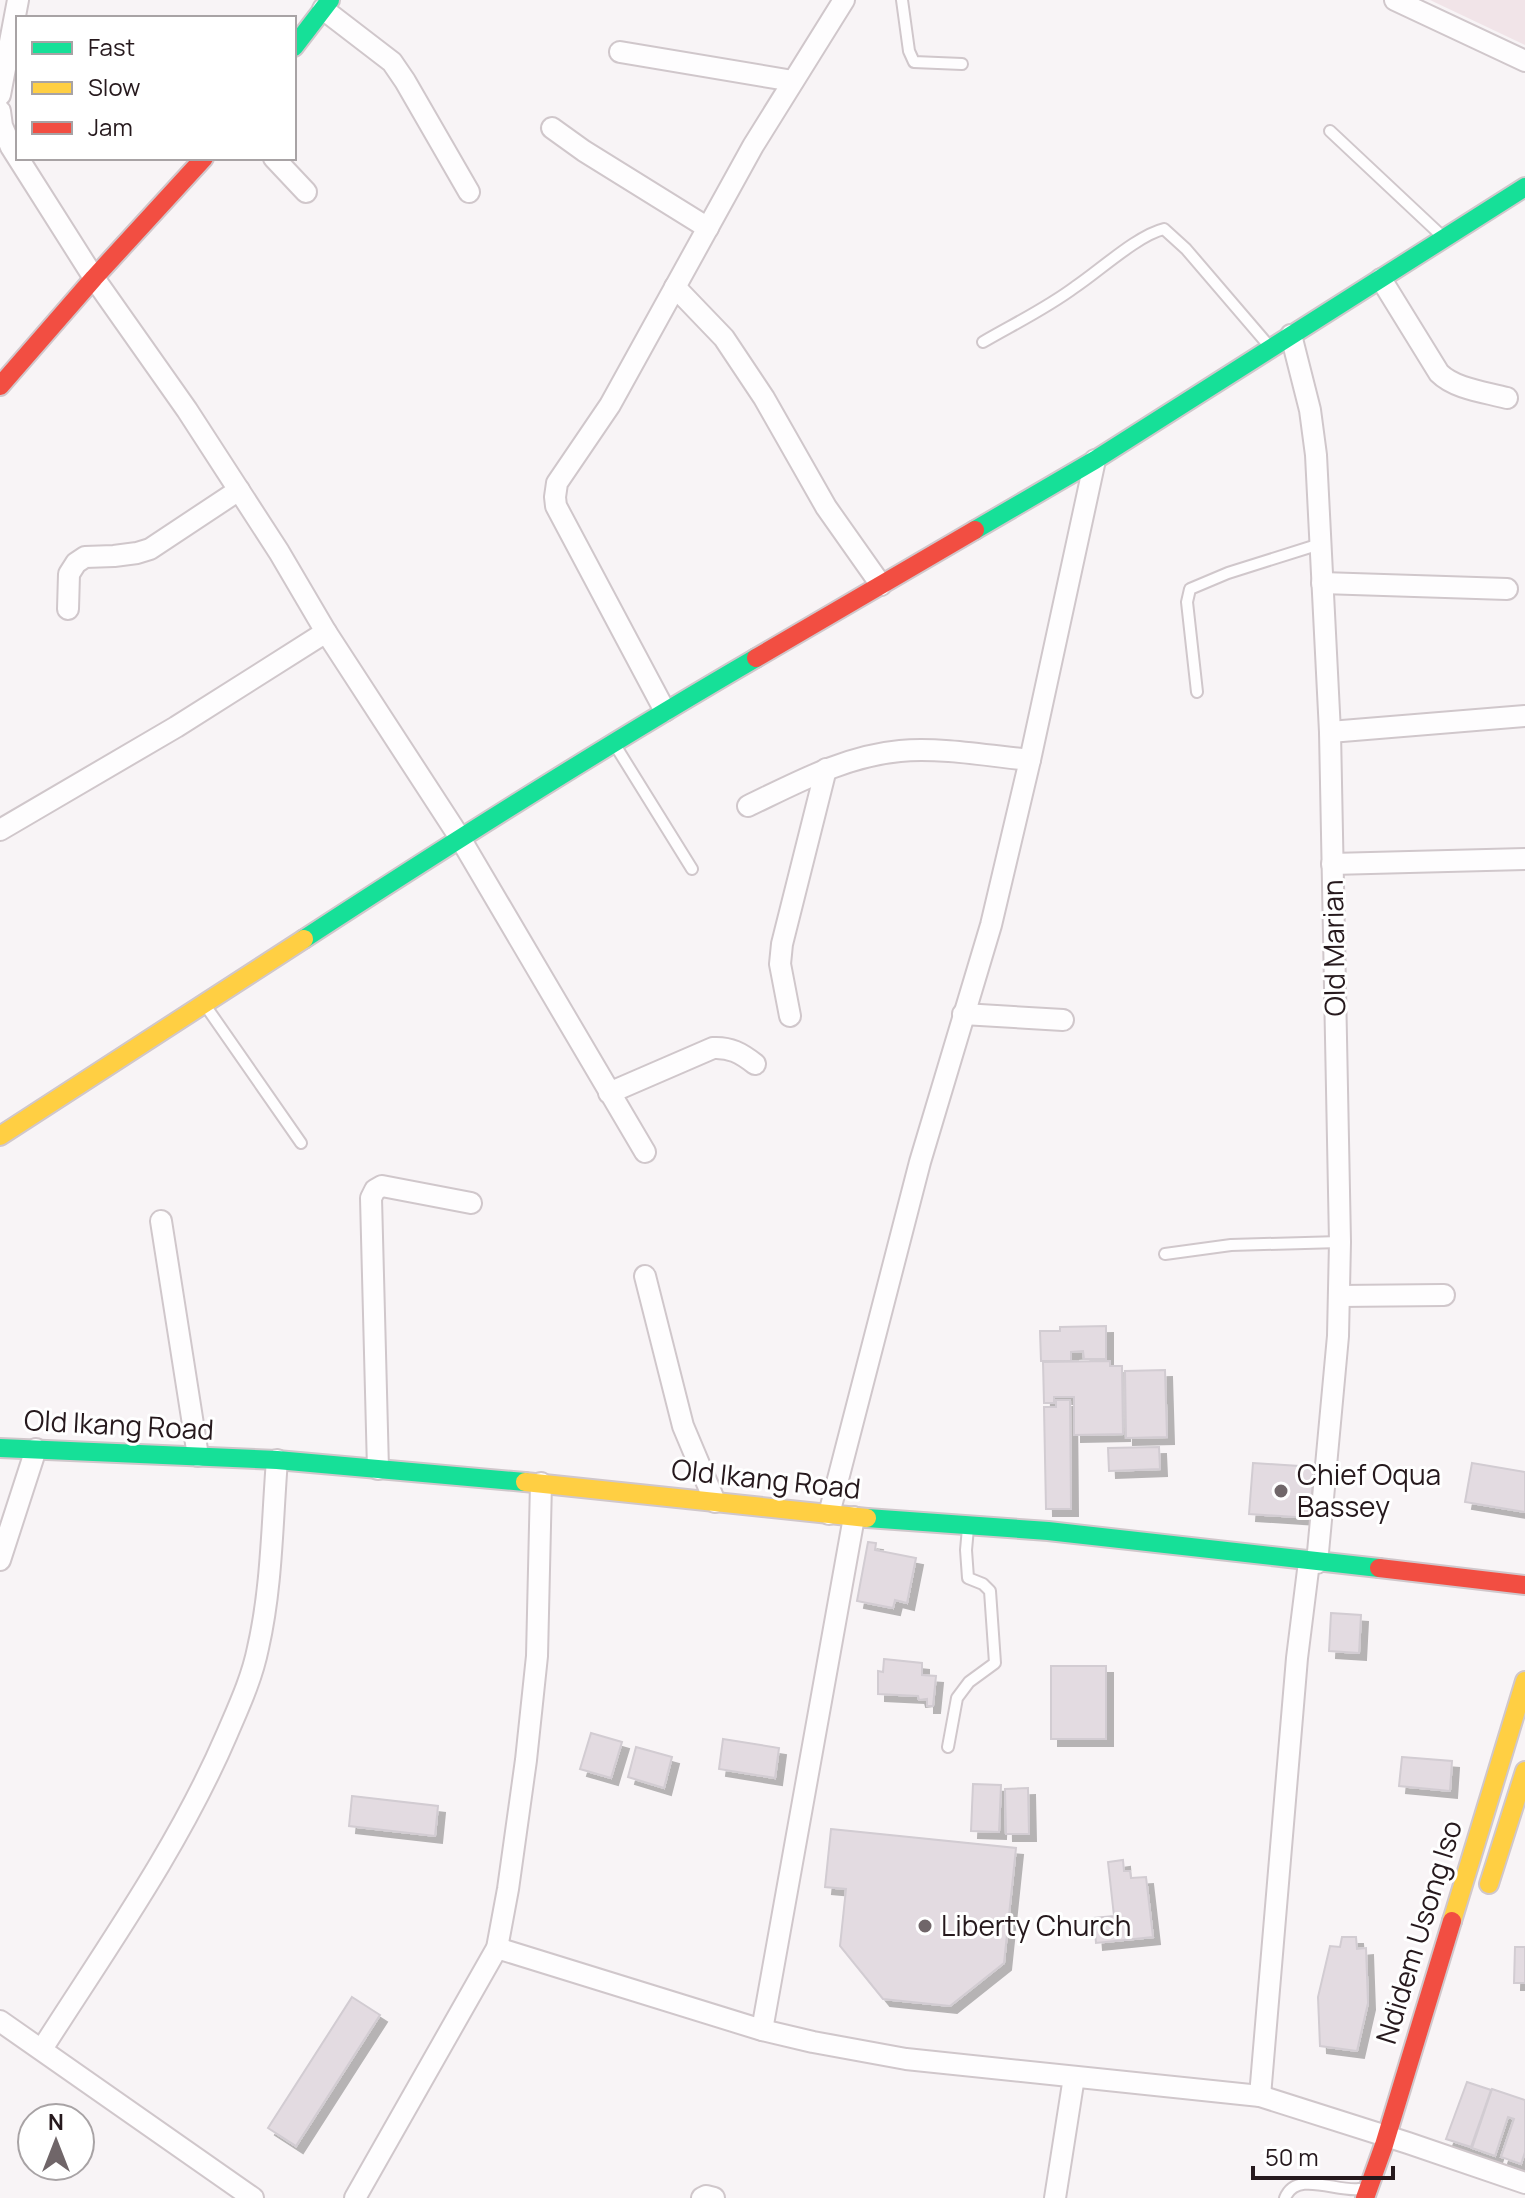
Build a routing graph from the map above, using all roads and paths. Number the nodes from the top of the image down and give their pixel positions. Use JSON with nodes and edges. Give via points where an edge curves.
{"nodes":[{"id":1,"x":18,"y":0,"type":"edge"},
{"id":2,"x":902,"y":0,"type":"edge"},
{"id":3,"x":1395,"y":0,"type":"edge"},
{"id":4,"x":840,"y":1,"type":"edge"},
{"id":5,"x":326,"y":5,"type":"edge"},
{"id":6,"x":296,"y":44,"type":"edge"},
{"id":7,"x":620,"y":52,"type":"dead end"},
{"id":8,"x":1525,"y":61,"type":"edge"},
{"id":9,"x":962,"y":64,"type":"dead end"},
{"id":10,"x":793,"y":81,"type":"junction"},
{"id":11,"x":0,"y":95,"type":"edge"},
{"id":12,"x":0,"y":111,"type":"edge"},
{"id":13,"x":552,"y":128,"type":"dead end"},
{"id":14,"x":1330,"y":131,"type":"dead end"},
{"id":15,"x":16,"y":155,"type":"edge"},
{"id":16,"x":19,"y":160,"type":"edge"},
{"id":17,"x":202,"y":160,"type":"edge"},
{"id":18,"x":276,"y":160,"type":"edge"},
{"id":19,"x":1525,"y":187,"type":"edge"},
{"id":20,"x":306,"y":192,"type":"dead end"},
{"id":21,"x":469,"y":192,"type":"dead end"},
{"id":22,"x":708,"y":228,"type":"junction"},
{"id":23,"x":1444,"y":239,"type":"junction"},
{"id":24,"x":94,"y":278,"type":"junction"},
{"id":25,"x":1381,"y":279,"type":"junction"},
{"id":26,"x":675,"y":287,"type":"junction"},
{"id":27,"x":1291,"y":335,"type":"junction"},
{"id":28,"x":983,"y":342,"type":"dead end"},
{"id":29,"x":1271,"y":348,"type":"junction"},
{"id":30,"x":0,"y":386,"type":"edge"},
{"id":31,"x":1507,"y":398,"type":"dead end"},
{"id":32,"x":1095,"y":460,"type":"junction"},
{"id":33,"x":239,"y":490,"type":"junction"},
{"id":34,"x":1321,"y":544,"type":"junction"},
{"id":35,"x":1322,"y":583,"type":"junction"},
{"id":36,"x":881,"y":585,"type":"junction"},
{"id":37,"x":1507,"y":589,"type":"dead end"},
{"id":38,"x":68,"y":609,"type":"dead end"},
{"id":39,"x":326,"y":632,"type":"junction"},
{"id":40,"x":1197,"y":692,"type":"dead end"},
{"id":41,"x":665,"y":711,"type":"junction"},
{"id":42,"x":1525,"y":716,"type":"edge"},
{"id":43,"x":1330,"y":732,"type":"junction"},
{"id":44,"x":614,"y":743,"type":"junction"},
{"id":45,"x":1030,"y":760,"type":"junction"},
{"id":46,"x":826,"y":769,"type":"junction"},
{"id":47,"x":748,"y":806,"type":"dead end"},
{"id":48,"x":0,"y":830,"type":"edge"},
{"id":49,"x":460,"y":838,"type":"junction"},
{"id":50,"x":1525,"y":859,"type":"edge"},
{"id":51,"x":1332,"y":864,"type":"junction"},
{"id":52,"x":692,"y":869,"type":"dead end"},
{"id":53,"x":204,"y":1003,"type":"junction"},
{"id":54,"x":963,"y":1014,"type":"junction"},
{"id":55,"x":790,"y":1016,"type":"dead end"},
{"id":56,"x":1063,"y":1020,"type":"dead end"},
{"id":57,"x":755,"y":1064,"type":"dead end"},
{"id":58,"x":609,"y":1093,"type":"junction"},
{"id":59,"x":0,"y":1136,"type":"edge"},
{"id":60,"x":301,"y":1143,"type":"dead end"},
{"id":61,"x":645,"y":1152,"type":"dead end"},
{"id":62,"x":471,"y":1203,"type":"dead end"},
{"id":63,"x":161,"y":1221,"type":"dead end"},
{"id":64,"x":1340,"y":1242,"type":"junction"},
{"id":65,"x":1165,"y":1254,"type":"dead end"},
{"id":66,"x":645,"y":1276,"type":"dead end"},
{"id":67,"x":1444,"y":1295,"type":"dead end"},
{"id":68,"x":1339,"y":1296,"type":"junction"},
{"id":69,"x":0,"y":1448,"type":"edge"},
{"id":70,"x":36,"y":1449,"type":"junction"},
{"id":71,"x":198,"y":1456,"type":"junction"},
{"id":72,"x":277,"y":1460,"type":"junction"},
{"id":73,"x":378,"y":1469,"type":"junction"},
{"id":74,"x":541,"y":1483,"type":"junction"},
{"id":75,"x":715,"y":1502,"type":"junction"},
{"id":76,"x":829,"y":1514,"type":"junction"},
{"id":77,"x":854,"y":1517,"type":"junction"},
{"id":78,"x":969,"y":1526,"type":"junction"},
{"id":79,"x":0,"y":1560,"type":"edge"},
{"id":80,"x":1313,"y":1562,"type":"junction"},
{"id":81,"x":1525,"y":1585,"type":"edge"},
{"id":82,"x":1525,"y":1681,"type":"edge"},
{"id":83,"x":948,"y":1747,"type":"dead end"},
{"id":84,"x":1525,"y":1773,"type":"edge"},
{"id":85,"x":1485,"y":1898,"type":"dead end"},
{"id":86,"x":497,"y":1948,"type":"junction"},
{"id":87,"x":0,"y":2021,"type":"edge"},
{"id":88,"x":762,"y":2030,"type":"junction"},
{"id":89,"x":42,"y":2049,"type":"junction"},
{"id":90,"x":1074,"y":2077,"type":"junction"},
{"id":91,"x":1260,"y":2096,"type":"junction"},
{"id":92,"x":1411,"y":2135,"type":"junction"},
{"id":93,"x":1386,"y":2137,"type":"junction"},
{"id":94,"x":1401,"y":2162,"type":"dead end"},
{"id":95,"x":1525,"y":2183,"type":"edge"},
{"id":96,"x":1367,"y":2192,"type":"edge"},
{"id":97,"x":253,"y":2198,"type":"edge"},
{"id":98,"x":355,"y":2198,"type":"edge"},
{"id":99,"x":702,"y":2198,"type":"edge"},
{"id":100,"x":714,"y":2198,"type":"edge"},
{"id":101,"x":1055,"y":2198,"type":"edge"},
{"id":102,"x":1285,"y":2198,"type":"edge"}],
"edges":[{"from":1,"to":11,"type":"street"},
{"from":2,"to":9,"type":"lane","via":[[914,62]]},
{"from":3,"to":8,"type":"street"},
{"from":4,"to":10,"type":"street"},
{"from":5,"to":6,"type":"main road"},
{"from":5,"to":21,"type":"street","via":[[392,62]]},
{"from":7,"to":10,"type":"street"},
{"from":10,"to":22,"type":"street"},
{"from":12,"to":15,"type":"street"},
{"from":13,"to":22,"type":"street"},
{"from":14,"to":23,"type":"lane"},
{"from":16,"to":24,"type":"street"},
{"from":17,"to":24,"type":"main road"},
{"from":18,"to":20,"type":"street"},
{"from":19,"to":23,"type":"main road"},
{"from":22,"to":26,"type":"street"},
{"from":23,"to":25,"type":"main road"},
{"from":24,"to":30,"type":"main road"},
{"from":24,"to":33,"type":"street"},
{"from":25,"to":27,"type":"main road"},
{"from":25,"to":31,"type":"street","via":[[1445,379]]},
{"from":26,"to":36,"type":"street","via":[[724,338],[826,507]]},
{"from":26,"to":41,"type":"street","via":[[610,405],[557,483],[555,497]]},
{"from":27,"to":29,"type":"main road"},
{"from":27,"to":34,"type":"street","name":"Old Marian","via":[[1310,410]]},
{"from":28,"to":29,"type":"lane","via":[[1164,229]]},
{"from":29,"to":32,"type":"main road"},
{"from":32,"to":36,"type":"main road"},
{"from":32,"to":45,"type":"street"},
{"from":33,"to":38,"type":"street","via":[[150,549],[85,557],[76,563],[69,574]]},
{"from":33,"to":39,"type":"street"},
{"from":34,"to":35,"type":"street","name":"Old Marian"},
{"from":34,"to":40,"type":"lane","via":[[1190,589]]},
{"from":35,"to":37,"type":"street"},
{"from":35,"to":43,"type":"street","name":"Old Marian"},
{"from":36,"to":41,"type":"main road"},
{"from":39,"to":48,"type":"street"},
{"from":39,"to":49,"type":"street"},
{"from":41,"to":44,"type":"main road"},
{"from":42,"to":43,"type":"street"},
{"from":43,"to":51,"type":"street","name":"Old Marian"},
{"from":44,"to":49,"type":"main road"},
{"from":44,"to":52,"type":"lane"},
{"from":45,"to":46,"type":"street","via":[[902,751]]},
{"from":45,"to":54,"type":"street","via":[[991,925]]},
{"from":46,"to":47,"type":"street"},
{"from":46,"to":55,"type":"street","via":[[782,944],[780,964]]},
{"from":49,"to":53,"type":"main road"},
{"from":49,"to":58,"type":"street"},
{"from":50,"to":51,"type":"street"},
{"from":51,"to":64,"type":"street","name":"Old Marian"},
{"from":53,"to":59,"type":"main road"},
{"from":53,"to":60,"type":"lane"},
{"from":54,"to":56,"type":"street"},
{"from":54,"to":76,"type":"street"},
{"from":57,"to":58,"type":"street","via":[[742,1053],[713,1048]]},
{"from":58,"to":61,"type":"street"},
{"from":62,"to":73,"type":"street","via":[[382,1186],[371,1198]]},
{"from":63,"to":71,"type":"street"},
{"from":64,"to":65,"type":"lane","via":[[1231,1245]]},
{"from":64,"to":68,"type":"street","name":"Old Marian"},
{"from":66,"to":75,"type":"street","via":[[683,1426]]},
{"from":67,"to":68,"type":"street"},
{"from":68,"to":80,"type":"street","name":"Old Marian"},
{"from":69,"to":70,"type":"main road","name":"Old Ikang Road"},
{"from":70,"to":71,"type":"main road","name":"Old Ikang Road"},
{"from":70,"to":79,"type":"street"},
{"from":71,"to":72,"type":"main road","name":"Old Ikang Road"},
{"from":72,"to":73,"type":"main road","name":"Old Ikang Road"},
{"from":72,"to":89,"type":"street","via":[[267,1601],[243,1695],[176,1837]]},
{"from":73,"to":74,"type":"main road","name":"Old Ikang Road"},
{"from":74,"to":75,"type":"main road","name":"Old Ikang Road"},
{"from":74,"to":86,"type":"street","via":[[537,1656]]},
{"from":75,"to":76,"type":"main road","name":"Old Ikang Road"},
{"from":76,"to":77,"type":"main road","name":"Old Ikang Road"},
{"from":77,"to":78,"type":"main road","name":"Old Ikang Road"},
{"from":77,"to":88,"type":"street"},
{"from":78,"to":80,"type":"main road","name":"Old Ikang Road"},
{"from":78,"to":83,"type":"lane","via":[[968,1578],[990,1591],[995,1663],[957,1698]]},
{"from":80,"to":81,"type":"main road","name":"Old Ikang Road"},
{"from":80,"to":91,"type":"street","name":"Old Marian","via":[[1297,1658]]},
{"from":82,"to":93,"type":"main road","name":"Ndidem Usong Iso"},
{"from":84,"to":85,"type":"main road","name":"Ndidem Usong Iso","via":[[1507,1843]]},
{"from":86,"to":88,"type":"street"},
{"from":86,"to":98,"type":"street"},
{"from":87,"to":89,"type":"street"},
{"from":88,"to":90,"type":"street","via":[[906,2059]]},
{"from":89,"to":97,"type":"street"},
{"from":90,"to":91,"type":"street"},
{"from":90,"to":101,"type":"street"},
{"from":91,"to":93,"type":"street"},
{"from":92,"to":93,"type":"street"},
{"from":92,"to":94,"type":"main road"},
{"from":92,"to":95,"type":"street"},
{"from":93,"to":96,"type":"main road","name":"Ndidem Usong Iso"},
{"from":96,"to":102,"type":"lane","via":[[1297,2184]]},
{"from":99,"to":100,"type":"street"}]}
